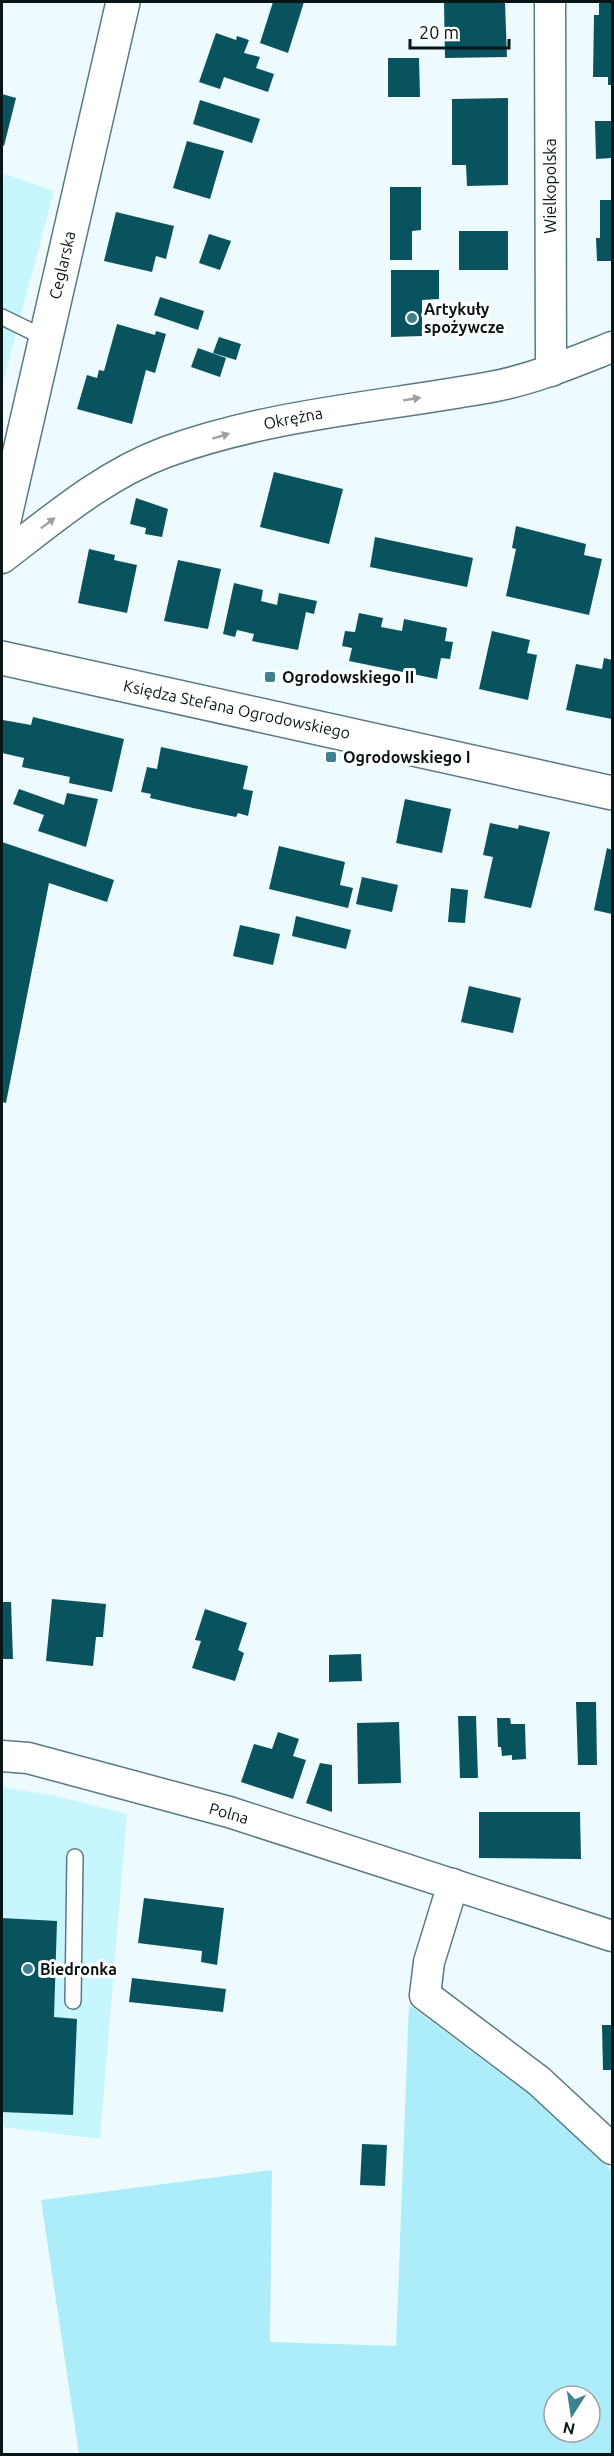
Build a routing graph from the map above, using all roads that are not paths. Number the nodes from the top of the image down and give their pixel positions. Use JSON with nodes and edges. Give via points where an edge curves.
{"nodes":[{"id":1,"x":123,"y":2,"type":"edge"},
{"id":2,"x":550,"y":2,"type":"edge"},
{"id":3,"x":2,"y":317,"type":"edge"},
{"id":4,"x":45,"y":338,"type":"junction"},
{"id":5,"x":612,"y":347,"type":"edge"},
{"id":6,"x":551,"y":371,"type":"junction"},
{"id":7,"x":2,"y":529,"type":"edge"},
{"id":8,"x":2,"y":558,"type":"edge"},
{"id":9,"x":2,"y":658,"type":"edge"},
{"id":10,"x":612,"y":792,"type":"edge"},
{"id":11,"x":2,"y":1756,"type":"edge"},
{"id":12,"x":75,"y":1857,"type":"dead end"},
{"id":13,"x":453,"y":1884,"type":"junction"},
{"id":14,"x":612,"y":1936,"type":"edge"},
{"id":15,"x":73,"y":2001,"type":"dead end"},
{"id":16,"x":612,"y":2149,"type":"edge"}],
"edges":[{"from":1,"to":4,"type":"street","name":"Ceglarska"},
{"from":2,"to":6,"type":"street","name":"Wielkopolska"},
{"from":3,"to":4,"type":"lane"},
{"from":4,"to":7,"type":"street","name":"Ceglarska"},
{"from":5,"to":6,"type":"street","name":"Okrężna"},
{"from":8,"to":6,"type":"street","name":"Okrężna","one_way":true,"via":[[101,483],[164,453],[252,426],[498,386]]},
{"from":9,"to":10,"type":"street","name":"Księdza Stefana Ogrodowskiego"},
{"from":11,"to":13,"type":"street","name":"Polna","via":[[28,1758],[229,1812]]},
{"from":12,"to":15,"type":"lane"},
{"from":13,"to":14,"type":"street","name":"Polna"},
{"from":13,"to":16,"type":"street","via":[[429,1962],[425,1995],[539,2081]]}]}
